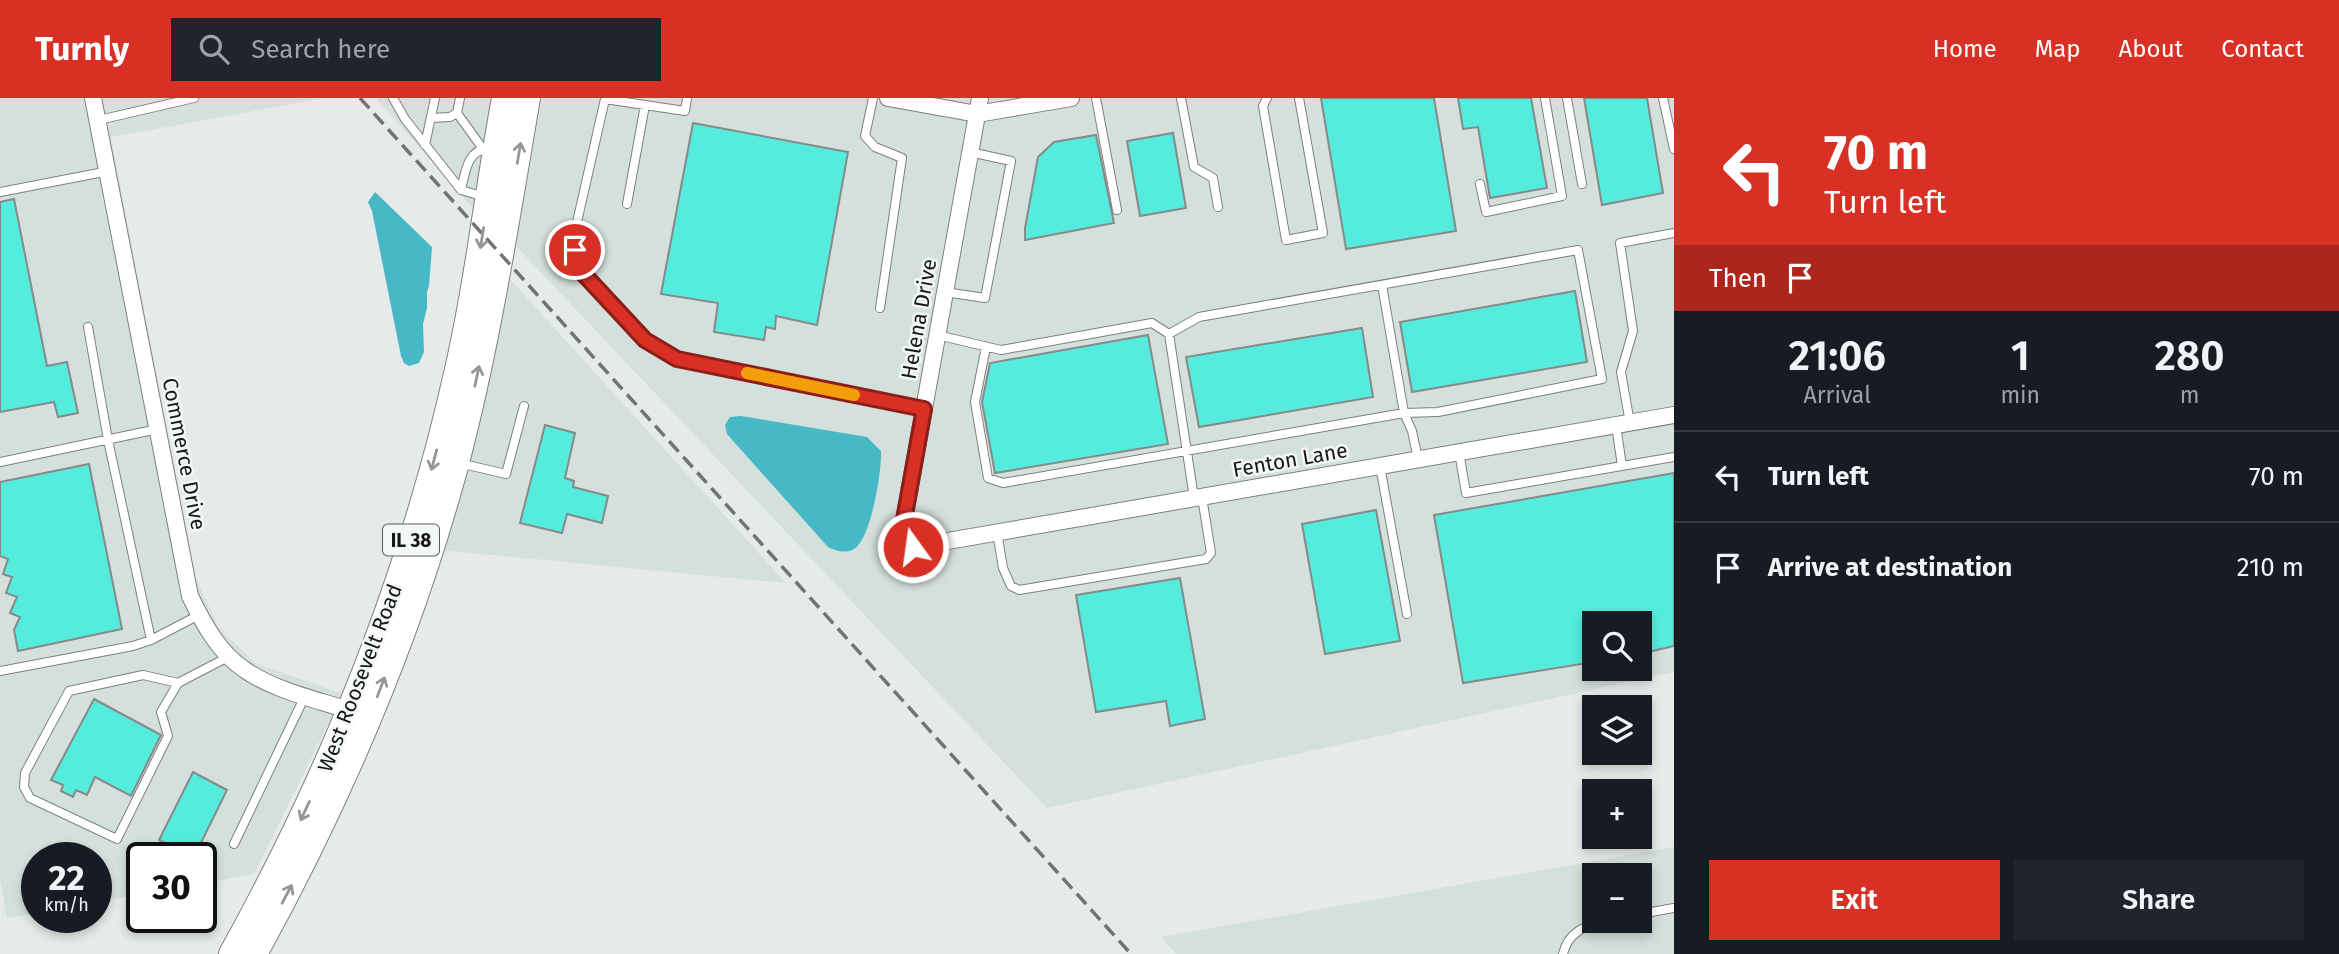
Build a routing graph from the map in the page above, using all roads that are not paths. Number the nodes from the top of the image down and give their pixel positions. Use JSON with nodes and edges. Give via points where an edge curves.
{"nodes":[{"id":1,"x":93,"y":98,"type":"edge"},
{"id":2,"x":194,"y":98,"type":"edge"},
{"id":3,"x":394,"y":98,"type":"edge"},
{"id":4,"x":435,"y":98,"type":"edge"},
{"id":5,"x":460,"y":98,"type":"edge"},
{"id":6,"x":504,"y":98,"type":"edge"},
{"id":7,"x":528,"y":98,"type":"edge"},
{"id":8,"x":687,"y":98,"type":"edge"},
{"id":9,"x":873,"y":98,"type":"edge"},
{"id":10,"x":888,"y":98,"type":"edge"},
{"id":11,"x":1071,"y":98,"type":"edge"},
{"id":12,"x":1096,"y":98,"type":"edge"},
{"id":13,"x":1181,"y":98,"type":"edge"},
{"id":14,"x":1267,"y":98,"type":"edge"},
{"id":15,"x":1299,"y":98,"type":"edge"},
{"id":16,"x":1545,"y":98,"type":"edge"},
{"id":17,"x":1567,"y":98,"type":"edge"},
{"id":18,"x":1663,"y":98,"type":"edge"},
{"id":19,"x":645,"y":105,"type":"junction"},
{"id":20,"x":979,"y":106,"type":"edge"},
{"id":21,"x":457,"y":113,"type":"junction"},
{"id":22,"x":432,"y":118,"type":"junction"},
{"id":23,"x":99,"y":120,"type":"junction"},
{"id":24,"x":425,"y":145,"type":"junction"},
{"id":25,"x":1674,"y":149,"type":"edge"},
{"id":26,"x":489,"y":150,"type":"junction"},
{"id":27,"x":970,"y":152,"type":"junction"},
{"id":28,"x":108,"y":171,"type":"junction"},
{"id":29,"x":1480,"y":184,"type":"dead end"},
{"id":30,"x":1582,"y":184,"type":"dead end"},
{"id":31,"x":461,"y":190,"type":"junction"},
{"id":32,"x":0,"y":192,"type":"edge"},
{"id":33,"x":488,"y":198,"type":"junction"},
{"id":34,"x":627,"y":204,"type":"dead end"},
{"id":35,"x":1218,"y":207,"type":"dead end"},
{"id":36,"x":1117,"y":210,"type":"dead end"},
{"id":37,"x":1674,"y":233,"type":"edge"},
{"id":38,"x":1382,"y":285,"type":"junction"},
{"id":39,"x":945,"y":292,"type":"junction"},
{"id":40,"x":880,"y":308,"type":"dead end"},
{"id":41,"x":88,"y":327,"type":"dead end"},
{"id":42,"x":1169,"y":334,"type":"junction"},
{"id":43,"x":937,"y":335,"type":"junction"},
{"id":44,"x":986,"y":346,"type":"junction"},
{"id":45,"x":524,"y":406,"type":"dead end"},
{"id":46,"x":924,"y":409,"type":"junction"},
{"id":47,"x":1404,"y":413,"type":"junction"},
{"id":48,"x":1674,"y":415,"type":"edge"},
{"id":49,"x":1623,"y":424,"type":"junction"},
{"id":50,"x":158,"y":429,"type":"junction"},
{"id":51,"x":108,"y":440,"type":"junction"},
{"id":52,"x":1187,"y":452,"type":"junction"},
{"id":53,"x":1459,"y":452,"type":"junction"},
{"id":54,"x":1674,"y":457,"type":"edge"},
{"id":55,"x":1418,"y":459,"type":"junction"},
{"id":56,"x":0,"y":462,"type":"edge"},
{"id":57,"x":457,"y":462,"type":"junction"},
{"id":58,"x":1380,"y":466,"type":"junction"},
{"id":59,"x":1622,"y":466,"type":"junction"},
{"id":60,"x":1198,"y":498,"type":"junction"},
{"id":61,"x":997,"y":532,"type":"junction"},
{"id":62,"x":913,"y":547,"type":"joint"},
{"id":63,"x":1407,"y":614,"type":"dead end"},
{"id":64,"x":199,"y":615,"type":"junction"},
{"id":65,"x":151,"y":640,"type":"junction"},
{"id":66,"x":230,"y":656,"type":"junction"},
{"id":67,"x":0,"y":671,"type":"edge"},
{"id":68,"x":178,"y":683,"type":"junction"},
{"id":69,"x":305,"y":696,"type":"junction"},
{"id":70,"x":359,"y":714,"type":"junction"},
{"id":71,"x":234,"y":844,"type":"dead end"},
{"id":72,"x":1674,"y":908,"type":"edge"},
{"id":73,"x":1652,"y":912,"type":"edge"},
{"id":74,"x":1582,"y":927,"type":"edge"},
{"id":75,"x":231,"y":954,"type":"edge"},
{"id":76,"x":255,"y":954,"type":"edge"},
{"id":77,"x":1563,"y":954,"type":"edge"}],
"edges":[{"from":1,"to":23,"type":"street","name":"Commerce Drive"},
{"from":2,"to":23,"type":"lane"},
{"from":3,"to":24,"type":"lane"},
{"from":4,"to":22,"type":"lane"},
{"from":5,"to":21,"type":"lane"},
{"from":6,"to":26,"type":"main road","name":"West Roosevelt Road","number":"IL 38"},
{"from":57,"to":7,"type":"main road","name":"West Roosevelt Road","number":"IL 38","one_way":true,"via":[[487,328]]},
{"from":8,"to":19,"type":"lane","via":[[685,111]]},
{"from":9,"to":40,"type":"lane","via":[[865,136],[875,147],[902,158]]},
{"from":10,"to":20,"type":"street"},
{"from":11,"to":20,"type":"street"},
{"from":12,"to":36,"type":"lane"},
{"from":13,"to":35,"type":"lane","via":[[1194,167],[1213,178]]},
{"from":14,"to":15,"type":"lane","via":[[1262,106],[1286,240],[1323,233]]},
{"from":16,"to":29,"type":"lane","via":[[1562,196],[1486,212]]},
{"from":17,"to":30,"type":"lane"},
{"from":18,"to":25,"type":"lane"},
{"from":19,"to":34,"type":"lane"},
{"from":19,"to":46,"type":"lane","via":[[605,99],[575,231],[579,269],[645,340],[677,359]]},
{"from":20,"to":27,"type":"street","name":"Helena Drive"},
{"from":21,"to":22,"type":"lane"},
{"from":21,"to":26,"type":"lane"},
{"from":22,"to":24,"type":"lane"},
{"from":23,"to":28,"type":"street","name":"Commerce Drive"},
{"from":24,"to":31,"type":"lane"},
{"from":26,"to":31,"type":"lane","via":[[476,151],[468,162]]},
{"from":26,"to":33,"type":"main road","name":"West Roosevelt Road","number":"IL 38"},
{"from":27,"to":39,"type":"street","name":"Helena Drive"},
{"from":27,"to":39,"type":"lane","via":[[1011,161],[985,298]]},
{"from":28,"to":32,"type":"lane"},
{"from":28,"to":50,"type":"street","name":"Commerce Drive"},
{"from":31,"to":33,"type":"lane"},
{"from":33,"to":70,"type":"main road","name":"West Roosevelt Road","number":"IL 38","one_way":true,"via":[[459,360],[433,465]]},
{"from":37,"to":49,"type":"lane","via":[[1620,243],[1633,331],[1621,372]]},
{"from":38,"to":42,"type":"lane","via":[[1199,317]]},
{"from":38,"to":47,"type":"lane"},
{"from":38,"to":47,"type":"lane","via":[[1578,250],[1602,379],[1437,412]]},
{"from":39,"to":43,"type":"street","name":"Helena Drive"},
{"from":41,"to":51,"type":"lane"},
{"from":42,"to":44,"type":"lane","via":[[1152,323],[1001,350]]},
{"from":42,"to":52,"type":"lane"},
{"from":43,"to":44,"type":"lane"},
{"from":43,"to":46,"type":"street","name":"Helena Drive"},
{"from":44,"to":52,"type":"lane","via":[[975,402],[989,478],[1003,483]]},
{"from":45,"to":57,"type":"lane","via":[[506,474]]},
{"from":46,"to":62,"type":"street","name":"Helena Drive","via":[[904,520]]},
{"from":47,"to":52,"type":"lane"},
{"from":47,"to":55,"type":"lane"},
{"from":48,"to":49,"type":"street","name":"Fenton Lane"},
{"from":49,"to":53,"type":"street","name":"Fenton Lane"},
{"from":49,"to":59,"type":"lane"},
{"from":50,"to":51,"type":"lane"},
{"from":50,"to":64,"type":"street","name":"Commerce Drive","via":[[188,586]]},
{"from":51,"to":56,"type":"lane"},
{"from":51,"to":65,"type":"lane"},
{"from":52,"to":60,"type":"lane"},
{"from":53,"to":55,"type":"street","name":"Fenton Lane"},
{"from":53,"to":59,"type":"lane","via":[[1466,493]]},
{"from":54,"to":59,"type":"lane"},
{"from":55,"to":58,"type":"street","name":"Fenton Lane"},
{"from":70,"to":57,"type":"main road","name":"West Roosevelt Road","number":"IL 38","one_way":true,"via":[[422,577]]},
{"from":58,"to":60,"type":"street","name":"Fenton Lane"},
{"from":58,"to":63,"type":"lane"},
{"from":60,"to":61,"type":"street","name":"Fenton Lane"},
{"from":60,"to":61,"type":"lane","via":[[1211,553],[1206,559],[1019,590],[1011,586],[1003,568]]},
{"from":61,"to":62,"type":"street","name":"Fenton Lane"},
{"from":64,"to":65,"type":"lane"},
{"from":64,"to":66,"type":"street","name":"Commerce Drive"},
{"from":65,"to":67,"type":"lane"},
{"from":66,"to":68,"type":"lane"},
{"from":66,"to":69,"type":"street","name":"Commerce Drive","via":[[244,670]]},
{"from":68,"to":68,"type":"lane","via":[[161,712],[168,736],[117,839],[30,798],[24,787],[25,773],[69,691],[143,675]]},
{"from":69,"to":70,"type":"street","name":"Commerce Drive"},
{"from":69,"to":71,"type":"lane"},
{"from":70,"to":75,"type":"main road","name":"West Roosevelt Road","number":"IL 38","one_way":true},
{"from":76,"to":70,"type":"main road","name":"West Roosevelt Road","number":"IL 38","one_way":true,"via":[[315,840]]},
{"from":72,"to":73,"type":"lane"},
{"from":74,"to":77,"type":"lane","via":[[1568,940]]}]}
